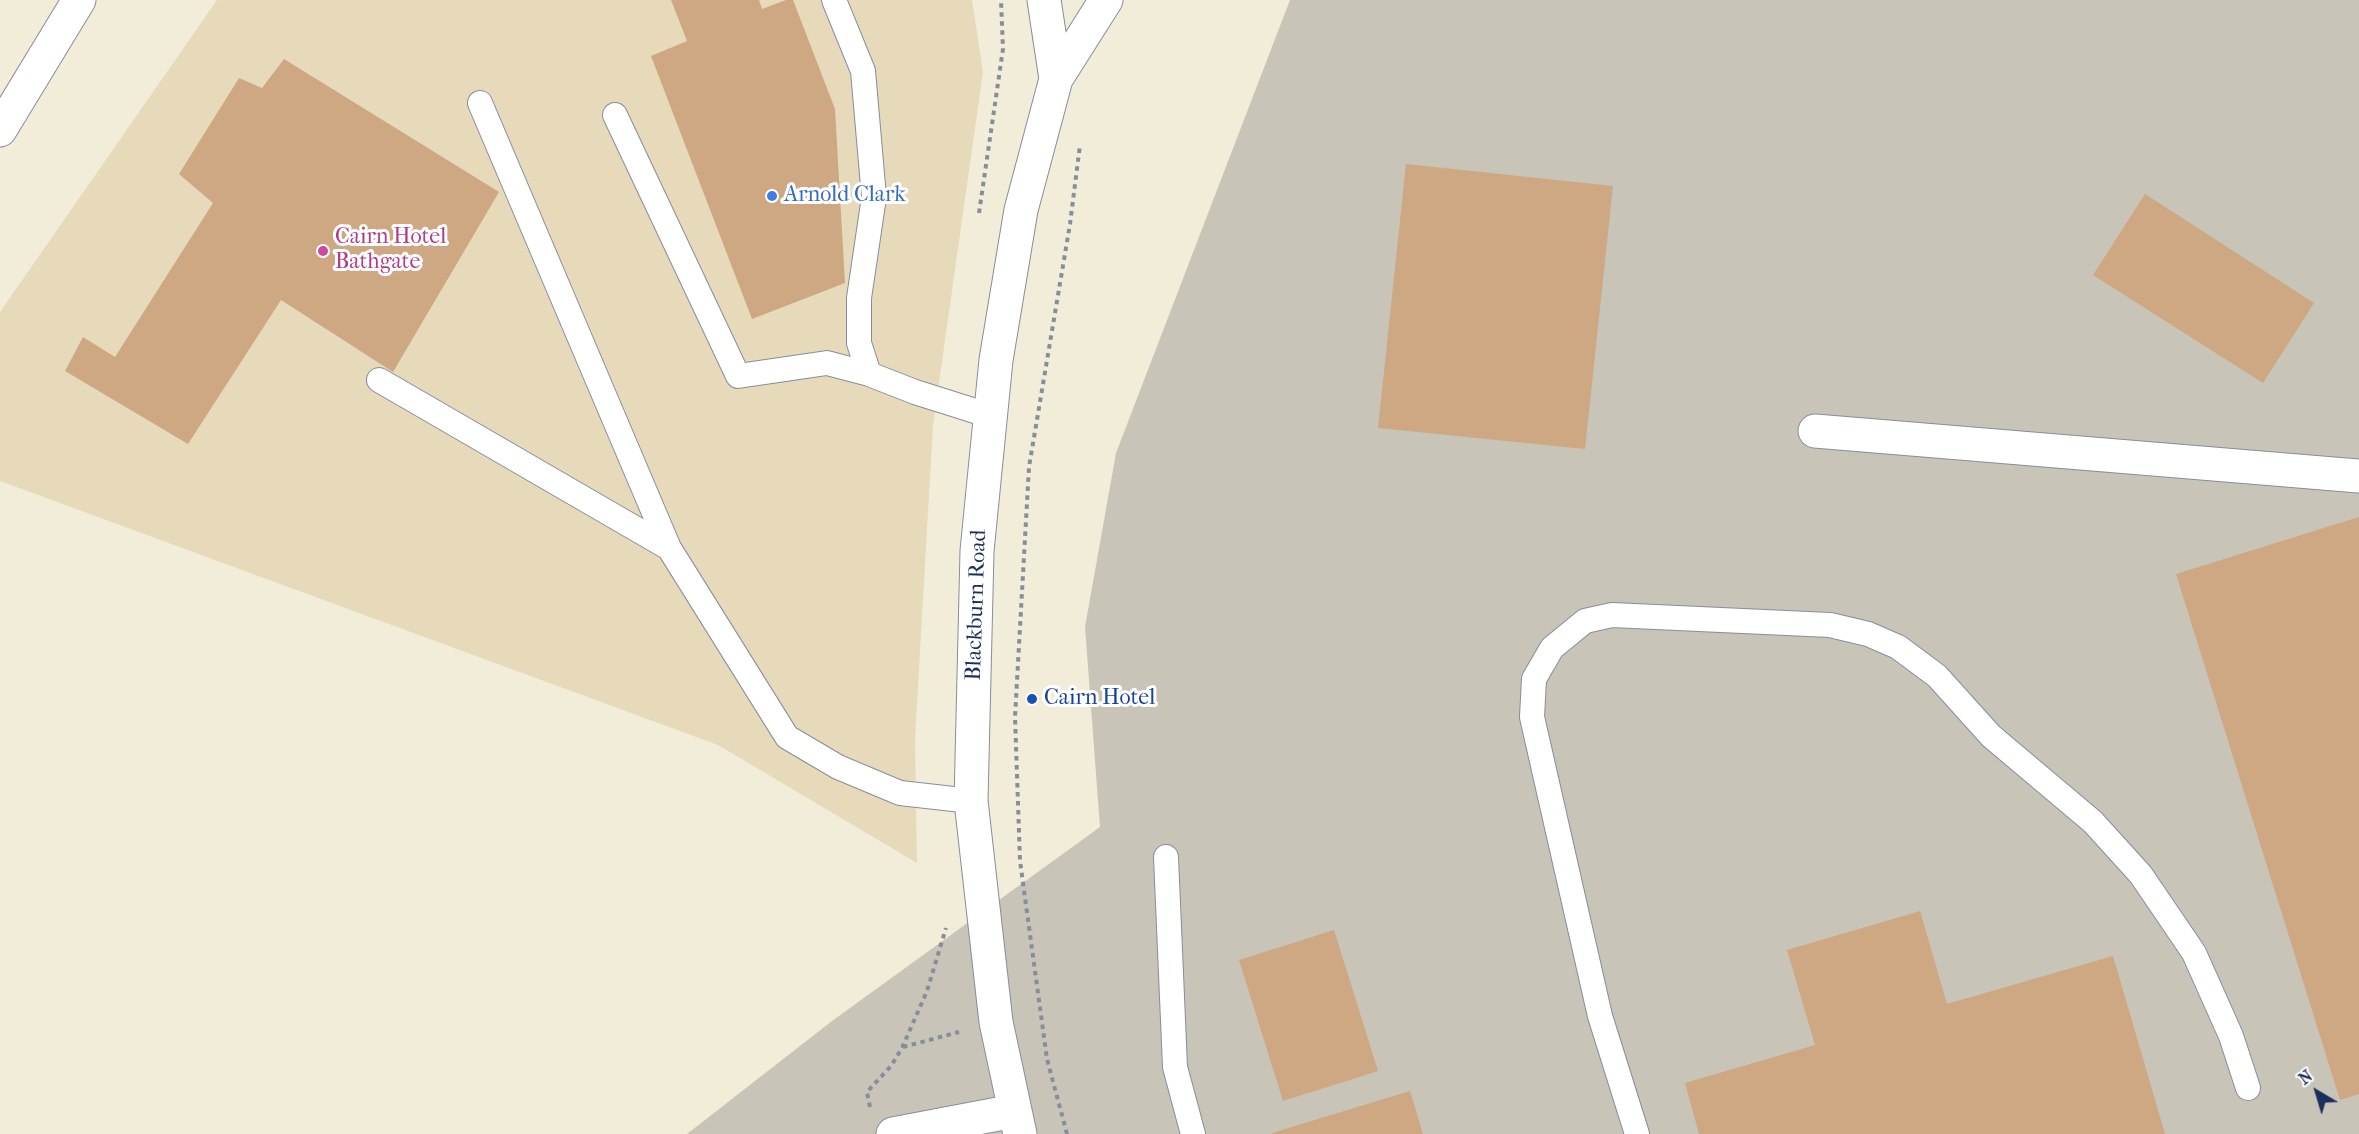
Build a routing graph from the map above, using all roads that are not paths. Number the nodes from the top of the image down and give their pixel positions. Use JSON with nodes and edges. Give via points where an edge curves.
{"nodes":[{"id":1,"x":79,"y":0,"type":"edge"},
{"id":2,"x":834,"y":0,"type":"edge"},
{"id":3,"x":1044,"y":0,"type":"edge"},
{"id":4,"x":1106,"y":0,"type":"edge"},
{"id":5,"x":1056,"y":79,"type":"junction"},
{"id":6,"x":480,"y":103,"type":"dead end"},
{"id":7,"x":615,"y":115,"type":"dead end"},
{"id":8,"x":0,"y":130,"type":"edge"},
{"id":9,"x":869,"y":374,"type":"junction"},
{"id":10,"x":379,"y":380,"type":"dead end"},
{"id":11,"x":991,"y":416,"type":"junction"},
{"id":12,"x":1815,"y":431,"type":"dead end"},
{"id":13,"x":2359,"y":476,"type":"edge"},
{"id":14,"x":669,"y":548,"type":"junction"},
{"id":15,"x":971,"y":801,"type":"junction"},
{"id":16,"x":1166,"y":856,"type":"dead end"},
{"id":17,"x":2248,"y":1088,"type":"dead end"},
{"id":18,"x":1017,"y":1123,"type":"edge"},
{"id":19,"x":882,"y":1124,"type":"edge"},
{"id":20,"x":1193,"y":1134,"type":"edge"},
{"id":21,"x":1637,"y":1134,"type":"edge"}],
"edges":[{"from":1,"to":8,"type":"main road"},
{"from":2,"to":9,"type":"lane","via":[[863,71],[874,197],[859,298],[859,343]]},
{"from":3,"to":5,"type":"main road","name":"Blackburn Road"},
{"from":4,"to":5,"type":"main road","name":"Blackburn Road"},
{"from":5,"to":11,"type":"main road","name":"Blackburn Road","via":[[1021,210],[996,360]]},
{"from":6,"to":14,"type":"lane"},
{"from":7,"to":9,"type":"lane","via":[[738,376],[827,363]]},
{"from":9,"to":11,"type":"lane"},
{"from":10,"to":14,"type":"lane"},
{"from":11,"to":15,"type":"main road","name":"Blackburn Road","via":[[977,551]]},
{"from":12,"to":13,"type":"main road"},
{"from":14,"to":15,"type":"lane","via":[[787,737],[838,767],[900,793]]},
{"from":15,"to":18,"type":"main road","name":"Blackburn Road","via":[[996,1022]]},
{"from":16,"to":20,"type":"lane","via":[[1175,1067]]},
{"from":17,"to":21,"type":"lane","via":[[2231,1036],[2194,952],[2141,875],[2093,822],[1991,736],[1937,676],[1898,647],[1868,634],[1830,626],[1612,615],[1585,621],[1552,648],[1534,679],[1532,717],[1600,1016]]},
{"from":18,"to":19,"type":"main road"}]}
